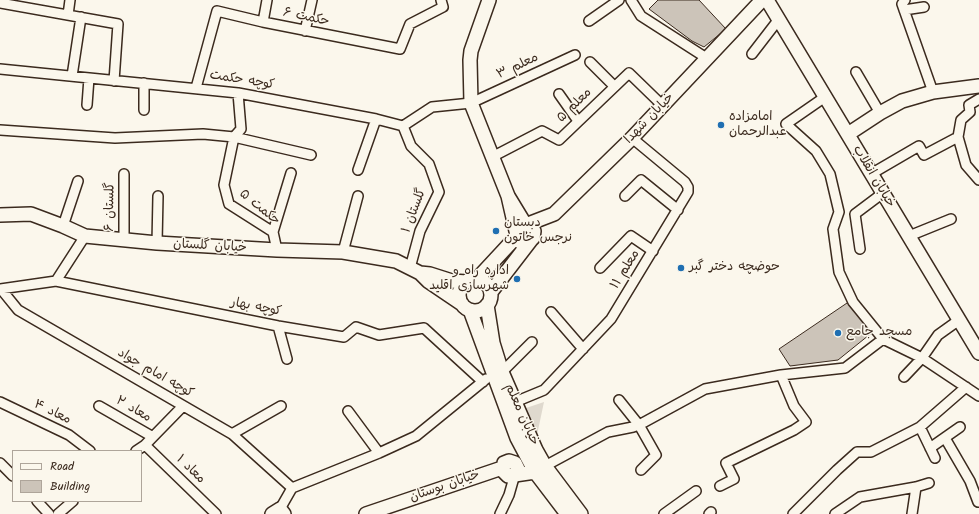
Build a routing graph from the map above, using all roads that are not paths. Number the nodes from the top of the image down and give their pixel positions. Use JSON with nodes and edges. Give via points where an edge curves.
{"nodes":[{"id":1,"x":70,"y":0,"type":"edge"},
{"id":2,"x":267,"y":0,"type":"edge"},
{"id":3,"x":312,"y":0,"type":"edge"},
{"id":4,"x":441,"y":0,"type":"edge"},
{"id":5,"x":489,"y":0,"type":"edge"},
{"id":6,"x":619,"y":0,"type":"edge"},
{"id":7,"x":631,"y":0,"type":"edge"},
{"id":8,"x":762,"y":0,"type":"edge"},
{"id":9,"x":767,"y":0,"type":"edge"},
{"id":10,"x":905,"y":0,"type":"edge"},
{"id":11,"x":3,"y":2,"type":"edge"},
{"id":12,"x":38,"y":5,"type":"edge"},
{"id":13,"x":924,"y":7,"type":"dead end"},
{"id":14,"x":904,"y":10,"type":"junction"},
{"id":15,"x":68,"y":15,"type":"junction"},
{"id":16,"x":81,"y":17,"type":"junction"},
{"id":17,"x":779,"y":19,"type":"junction"},
{"id":18,"x":589,"y":21,"type":"dead end"},
{"id":19,"x":263,"y":22,"type":"junction"},
{"id":20,"x":305,"y":31,"type":"junction"},
{"id":21,"x":752,"y":54,"type":"dead end"},
{"id":22,"x":575,"y":55,"type":"dead end"},
{"id":23,"x":708,"y":59,"type":"junction"},
{"id":24,"x":590,"y":62,"type":"dead end"},
{"id":25,"x":0,"y":69,"type":"edge"},
{"id":26,"x":856,"y":72,"type":"dead end"},
{"id":27,"x":72,"y":76,"type":"junction"},
{"id":28,"x":89,"y":78,"type":"junction"},
{"id":29,"x":114,"y":81,"type":"junction"},
{"id":30,"x":144,"y":83,"type":"junction"},
{"id":31,"x":614,"y":86,"type":"junction"},
{"id":32,"x":979,"y":86,"type":"edge"},
{"id":33,"x":196,"y":88,"type":"junction"},
{"id":34,"x":934,"y":92,"type":"junction"},
{"id":35,"x":238,"y":93,"type":"junction"},
{"id":36,"x":560,"y":94,"type":"dead end"},
{"id":37,"x":825,"y":97,"type":"junction"},
{"id":38,"x":979,"y":99,"type":"edge"},
{"id":39,"x":471,"y":103,"type":"junction"},
{"id":40,"x":87,"y":104,"type":"dead end"},
{"id":41,"x":663,"y":106,"type":"junction"},
{"id":42,"x":144,"y":110,"type":"dead end"},
{"id":43,"x":880,"y":113,"type":"junction"},
{"id":44,"x":376,"y":119,"type":"junction"},
{"id":45,"x":578,"y":121,"type":"junction"},
{"id":46,"x":404,"y":126,"type":"junction"},
{"id":47,"x":0,"y":130,"type":"edge"},
{"id":48,"x":848,"y":134,"type":"junction"},
{"id":49,"x":234,"y":137,"type":"junction"},
{"id":50,"x":958,"y":137,"type":"junction"},
{"id":51,"x":632,"y":138,"type":"junction"},
{"id":52,"x":311,"y":155,"type":"dead end"},
{"id":53,"x":492,"y":156,"type":"junction"},
{"id":54,"x":358,"y":170,"type":"dead end"},
{"id":55,"x":291,"y":173,"type":"dead end"},
{"id":56,"x":124,"y":174,"type":"dead end"},
{"id":57,"x":871,"y":174,"type":"junction"},
{"id":58,"x":979,"y":180,"type":"edge"},
{"id":59,"x":78,"y":181,"type":"dead end"},
{"id":60,"x":883,"y":193,"type":"junction"},
{"id":61,"x":158,"y":196,"type":"dead end"},
{"id":62,"x":358,"y":196,"type":"dead end"},
{"id":63,"x":625,"y":196,"type":"dead end"},
{"id":64,"x":678,"y":210,"type":"junction"},
{"id":65,"x":0,"y":215,"type":"edge"},
{"id":66,"x":951,"y":219,"type":"dead end"},
{"id":67,"x":63,"y":226,"type":"junction"},
{"id":68,"x":521,"y":229,"type":"junction"},
{"id":69,"x":273,"y":232,"type":"junction"},
{"id":70,"x":85,"y":236,"type":"junction"},
{"id":71,"x":909,"y":236,"type":"junction"},
{"id":72,"x":124,"y":240,"type":"junction"},
{"id":73,"x":157,"y":243,"type":"junction"},
{"id":74,"x":860,"y":249,"type":"dead end"},
{"id":75,"x":277,"y":250,"type":"junction"},
{"id":76,"x":653,"y":251,"type":"junction"},
{"id":77,"x":342,"y":252,"type":"junction"},
{"id":78,"x":600,"y":268,"type":"dead end"},
{"id":79,"x":415,"y":271,"type":"junction"},
{"id":80,"x":56,"y":281,"type":"junction"},
{"id":81,"x":472,"y":281,"type":"junction"},
{"id":82,"x":1,"y":289,"type":"edge"},
{"id":83,"x":491,"y":292,"type":"junction"},
{"id":84,"x":487,"y":305,"type":"junction"},
{"id":85,"x":466,"y":307,"type":"junction"},
{"id":86,"x":551,"y":312,"type":"dead end"},
{"id":87,"x":959,"y":320,"type":"junction"},
{"id":88,"x":278,"y":326,"type":"junction"},
{"id":89,"x":883,"y":339,"type":"junction"},
{"id":90,"x":532,"y":342,"type":"dead end"},
{"id":91,"x":583,"y":349,"type":"junction"},
{"id":92,"x":979,"y":353,"type":"edge"},
{"id":93,"x":922,"y":358,"type":"junction"},
{"id":94,"x":287,"y":359,"type":"dead end"},
{"id":95,"x":497,"y":372,"type":"junction"},
{"id":96,"x":781,"y":375,"type":"junction"},
{"id":97,"x":904,"y":377,"type":"dead end"},
{"id":98,"x":483,"y":382,"type":"junction"},
{"id":99,"x":966,"y":387,"type":"junction"},
{"id":100,"x":979,"y":396,"type":"edge"},
{"id":101,"x":619,"y":400,"type":"dead end"},
{"id":102,"x":0,"y":402,"type":"edge"},
{"id":103,"x":515,"y":402,"type":"junction"},
{"id":104,"x":99,"y":406,"type":"dead end"},
{"id":105,"x":183,"y":406,"type":"junction"},
{"id":106,"x":281,"y":406,"type":"dead end"},
{"id":107,"x":348,"y":411,"type":"dead end"},
{"id":108,"x":639,"y":425,"type":"junction"},
{"id":109,"x":920,"y":427,"type":"junction"},
{"id":110,"x":960,"y":427,"type":"dead end"},
{"id":111,"x":232,"y":434,"type":"junction"},
{"id":112,"x":153,"y":437,"type":"junction"},
{"id":113,"x":517,"y":438,"type":"junction"},
{"id":114,"x":945,"y":438,"type":"junction"},
{"id":115,"x":145,"y":445,"type":"junction"},
{"id":116,"x":930,"y":448,"type":"junction"},
{"id":117,"x":89,"y":450,"type":"edge"},
{"id":118,"x":138,"y":450,"type":"edge"},
{"id":119,"x":379,"y":453,"type":"junction"},
{"id":120,"x":935,"y":458,"type":"dead end"},
{"id":121,"x":0,"y":463,"type":"edge"},
{"id":122,"x":540,"y":469,"type":"junction"},
{"id":123,"x":508,"y":470,"type":"junction"},
{"id":124,"x":640,"y":470,"type":"dead end"},
{"id":125,"x":12,"y":475,"type":"edge"},
{"id":126,"x":929,"y":483,"type":"dead end"},
{"id":127,"x":720,"y":486,"type":"dead end"},
{"id":128,"x":916,"y":487,"type":"junction"},
{"id":129,"x":292,"y":488,"type":"junction"},
{"id":130,"x":696,"y":491,"type":"dead end"},
{"id":131,"x":38,"y":502,"type":"edge"},
{"id":132,"x":72,"y":502,"type":"edge"},
{"id":133,"x":978,"y":502,"type":"edge"},
{"id":134,"x":504,"y":505,"type":"junction"},
{"id":135,"x":279,"y":512,"type":"edge"},
{"id":136,"x":49,"y":514,"type":"edge"},
{"id":137,"x":58,"y":514,"type":"edge"},
{"id":138,"x":216,"y":514,"type":"edge"},
{"id":139,"x":366,"y":514,"type":"edge"},
{"id":140,"x":500,"y":514,"type":"edge"},
{"id":141,"x":508,"y":514,"type":"edge"},
{"id":142,"x":567,"y":514,"type":"edge"},
{"id":143,"x":581,"y":514,"type":"edge"},
{"id":144,"x":664,"y":514,"type":"edge"},
{"id":145,"x":793,"y":514,"type":"edge"},
{"id":146,"x":835,"y":514,"type":"edge"},
{"id":147,"x":912,"y":514,"type":"edge"}],
"edges":[{"from":1,"to":15,"type":"street"},
{"from":2,"to":19,"type":"street"},
{"from":3,"to":20,"type":"street"},
{"from":4,"to":20,"type":"street","name":"حکمت ۶","via":[[443,7],[410,24],[400,49]]},
{"from":5,"to":39,"type":"main road","via":[[470,51]]},
{"from":6,"to":18,"type":"street"},
{"from":7,"to":23,"type":"street","via":[[641,16]]},
{"from":8,"to":23,"type":"main road","name":"خیابان شهدا"},
{"from":9,"to":17,"type":"main road","name":"خیابان انقلاب"},
{"from":10,"to":14,"type":"street","via":[[902,4]]},
{"from":11,"to":12,"type":"street"},
{"from":12,"to":15,"type":"street"},
{"from":13,"to":14,"type":"street"},
{"from":14,"to":34,"type":"street"},
{"from":15,"to":16,"type":"street"},
{"from":16,"to":27,"type":"street"},
{"from":16,"to":29,"type":"street","via":[[118,24]]},
{"from":17,"to":21,"type":"street"},
{"from":17,"to":37,"type":"main road","name":"خیابان انقلاب"},
{"from":19,"to":20,"type":"street","name":"حکمت ۶"},
{"from":19,"to":33,"type":"street","name":"حکمت ۶","via":[[217,10]]},
{"from":22,"to":39,"type":"street","name":"معلم ۳"},
{"from":23,"to":41,"type":"main road","name":"خیابان شهدا"},
{"from":24,"to":31,"type":"street"},
{"from":25,"to":27,"type":"street","name":"کوچه حکمت"},
{"from":26,"to":43,"type":"street"},
{"from":27,"to":28,"type":"street","name":"کوچه حکمت"},
{"from":28,"to":29,"type":"street","name":"کوچه حکمت"},
{"from":28,"to":40,"type":"street"},
{"from":29,"to":30,"type":"street","name":"کوچه حکمت"},
{"from":30,"to":33,"type":"street","name":"کوچه حکمت"},
{"from":30,"to":42,"type":"street"},
{"from":31,"to":41,"type":"street","name":"معلم ۵","via":[[629,73]]},
{"from":31,"to":45,"type":"street","name":"معلم ۵"},
{"from":32,"to":34,"type":"main road"},
{"from":33,"to":35,"type":"street","name":"کوچه حکمت"},
{"from":34,"to":43,"type":"main road","via":[[902,101]]},
{"from":35,"to":44,"type":"street","name":"کوچه حکمت"},
{"from":35,"to":49,"type":"street","name":"حکمت ۵","via":[[240,128]]},
{"from":36,"to":45,"type":"street"},
{"from":37,"to":48,"type":"main road","name":"خیابان انقلاب"},
{"from":37,"to":89,"type":"street","via":[[786,124],[816,151],[830,174],[839,212],[833,230],[839,272],[853,302]]},
{"from":38,"to":50,"type":"street","via":[[970,105],[970,112],[961,120]]},
{"from":39,"to":46,"type":"street","via":[[432,107]]},
{"from":39,"to":53,"type":"main road"},
{"from":41,"to":51,"type":"main road","name":"خیابان شهدا"},
{"from":43,"to":48,"type":"main road"},
{"from":44,"to":46,"type":"street","name":"کوچه حکمت"},
{"from":44,"to":54,"type":"street"},
{"from":45,"to":53,"type":"street","name":"معلم ۵","via":[[558,140],[542,131]]},
{"from":46,"to":79,"type":"street","name":"گلستان ۱","via":[[411,146],[430,164],[439,192],[420,231]]},
{"from":47,"to":49,"type":"street","via":[[115,138],[203,134]]},
{"from":48,"to":57,"type":"main road","name":"خیابان انقلاب"},
{"from":49,"to":52,"type":"street"},
{"from":49,"to":69,"type":"street","name":"حکمت ۵","via":[[224,185],[229,204]]},
{"from":50,"to":57,"type":"street","via":[[924,155],[919,146]]},
{"from":50,"to":58,"type":"street","via":[[966,165]]},
{"from":51,"to":64,"type":"street","name":"معلم ۱۱","via":[[685,182],[688,192]]},
{"from":51,"to":68,"type":"main road","name":"خیابان شهدا","via":[[554,214]]},
{"from":53,"to":68,"type":"main road"},
{"from":55,"to":69,"type":"street"},
{"from":56,"to":72,"type":"street","name":"گلستان ۶"},
{"from":57,"to":60,"type":"main road","name":"خیابان انقلاب"},
{"from":59,"to":67,"type":"street"},
{"from":60,"to":71,"type":"main road","name":"خیابان انقلاب"},
{"from":60,"to":74,"type":"street","via":[[855,214]]},
{"from":61,"to":73,"type":"street"},
{"from":62,"to":77,"type":"street"},
{"from":63,"to":64,"type":"street","via":[[641,180]]},
{"from":64,"to":76,"type":"street","name":"معلم ۱۱"},
{"from":65,"to":67,"type":"main road","name":"خیابان گلستان","via":[[31,214]]},
{"from":66,"to":71,"type":"street"},
{"from":67,"to":70,"type":"main road","name":"خیابان گلستان"},
{"from":68,"to":81,"type":"main road"},
{"from":68,"to":83,"type":"main road","via":[[531,226],[534,231],[533,238]]},
{"from":69,"to":75,"type":"street","name":"حکمت ۵"},
{"from":70,"to":72,"type":"main road","name":"خیابان گلستان"},
{"from":70,"to":80,"type":"street"},
{"from":71,"to":87,"type":"main road","name":"خیابان انقلاب"},
{"from":72,"to":73,"type":"main road","name":"خیابان گلستان"},
{"from":73,"to":75,"type":"main road","name":"خیابان گلستان"},
{"from":75,"to":77,"type":"main road","name":"خیابان گلستان"},
{"from":76,"to":78,"type":"street","via":[[632,236]]},
{"from":76,"to":91,"type":"street","name":"معلم ۱۱","via":[[611,319]]},
{"from":77,"to":79,"type":"main road","name":"خیابان گلستان","via":[[396,261]]},
{"from":79,"to":81,"type":"main road","via":[[452,281]]},
{"from":79,"to":85,"type":"main road"},
{"from":80,"to":82,"type":"street","name":"کوچه بهار"},
{"from":80,"to":88,"type":"street","name":"کوچه بهار"},
{"from":81,"to":83,"type":"main road","via":[[480,280]]},
{"from":81,"to":85,"type":"main road","via":[[461,289],[460,294]]},
{"from":82,"to":105,"type":"street","name":"کوچه امام جواد","via":[[18,310]]},
{"from":83,"to":84,"type":"main road"},
{"from":84,"to":85,"type":"main road","via":[[479,310]]},
{"from":84,"to":95,"type":"main road","name":"خیابان معلم"},
{"from":85,"to":95,"type":"main road","name":"خیابان معلم"},
{"from":86,"to":91,"type":"street"},
{"from":87,"to":92,"type":"main road","name":"خیابان انقلاب"},
{"from":87,"to":93,"type":"street","via":[[938,335]]},
{"from":88,"to":94,"type":"street"},
{"from":88,"to":98,"type":"street","name":"کوچه بهار","via":[[344,337],[356,327],[379,335],[424,328]]},
{"from":89,"to":93,"type":"street"},
{"from":89,"to":96,"type":"street","via":[[845,368]]},
{"from":90,"to":95,"type":"street"},
{"from":91,"to":103,"type":"street","name":"معلم ۱۱","via":[[544,390]]},
{"from":93,"to":97,"type":"street"},
{"from":93,"to":99,"type":"street"},
{"from":95,"to":98,"type":"street"},
{"from":95,"to":103,"type":"main road","name":"خیابان معلم"},
{"from":95,"to":113,"type":"main road","name":"خیابان معلم"},
{"from":96,"to":108,"type":"street","via":[[705,389]]},
{"from":96,"to":127,"type":"street","via":[[794,406],[806,422],[726,463],[734,479]]},
{"from":98,"to":119,"type":"street","via":[[416,436]]},
{"from":99,"to":100,"type":"street"},
{"from":99,"to":109,"type":"street"},
{"from":101,"to":108,"type":"street"},
{"from":102,"to":117,"type":"street","name":"معاد ۴","via":[[69,435]]},
{"from":103,"to":122,"type":"main road","name":"خیابان معلم"},
{"from":104,"to":112,"type":"street","name":"معاد ۲"},
{"from":105,"to":111,"type":"street","name":"کوچه امام جواد"},
{"from":105,"to":112,"type":"street"},
{"from":106,"to":111,"type":"street"},
{"from":107,"to":119,"type":"street"},
{"from":108,"to":122,"type":"street","via":[[608,432]]},
{"from":108,"to":124,"type":"street","via":[[656,455]]},
{"from":109,"to":116,"type":"street"},
{"from":109,"to":145,"type":"street","via":[[871,452],[857,452]]},
{"from":110,"to":114,"type":"street"},
{"from":111,"to":129,"type":"street","name":"کوچه امام جواد"},
{"from":112,"to":115,"type":"street"},
{"from":113,"to":122,"type":"main road","name":"خیابان معلم"},
{"from":113,"to":123,"type":"main road"},
{"from":114,"to":116,"type":"street"},
{"from":114,"to":133,"type":"street","via":[[970,481]]},
{"from":115,"to":118,"type":"street"},
{"from":115,"to":138,"type":"street","name":"معاد ۱"},
{"from":116,"to":120,"type":"street"},
{"from":119,"to":129,"type":"street"},
{"from":121,"to":125,"type":"street"},
{"from":122,"to":123,"type":"main road","name":"خیابان بوستان"},
{"from":122,"to":142,"type":"main road","name":"خیابان معلم"},
{"from":122,"to":143,"type":"main road","name":"خیابان معلم"},
{"from":123,"to":134,"type":"street","via":[[509,495]]},
{"from":123,"to":139,"type":"main road","name":"خیابان بوستان"},
{"from":126,"to":128,"type":"street"},
{"from":128,"to":146,"type":"street","via":[[860,497]]},
{"from":128,"to":147,"type":"street"},
{"from":129,"to":135,"type":"street"},
{"from":130,"to":144,"type":"street"},
{"from":131,"to":136,"type":"street"},
{"from":132,"to":137,"type":"street"},
{"from":134,"to":140,"type":"street"},
{"from":134,"to":141,"type":"street"}]}
